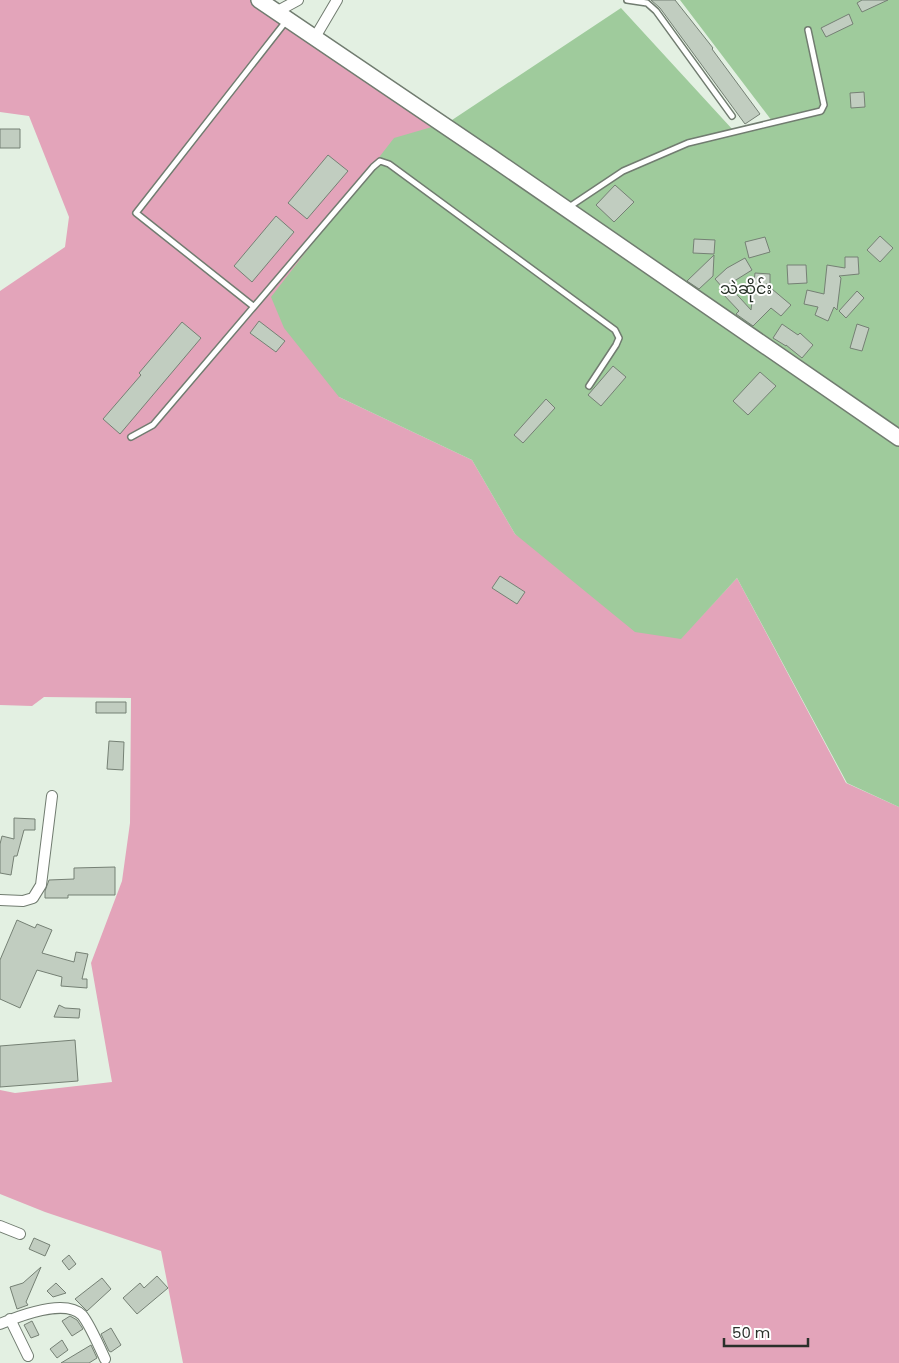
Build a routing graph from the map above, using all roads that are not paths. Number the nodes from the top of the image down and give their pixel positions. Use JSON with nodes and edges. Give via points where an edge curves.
{"nodes":[{"id":1,"x":258,"y":0,"type":"edge"},
{"id":2,"x":298,"y":0,"type":"edge"},
{"id":3,"x":336,"y":0,"type":"edge"},
{"id":4,"x":627,"y":0,"type":"edge"},
{"id":5,"x":281,"y":15,"type":"junction"},
{"id":6,"x":808,"y":30,"type":"dead end"},
{"id":7,"x":314,"y":39,"type":"junction"},
{"id":8,"x":732,"y":116,"type":"dead end"},
{"id":9,"x":566,"y":209,"type":"junction"},
{"id":10,"x":253,"y":306,"type":"junction"},
{"id":11,"x":589,"y":386,"type":"dead end"},
{"id":12,"x":131,"y":437,"type":"dead end"},
{"id":13,"x":899,"y":438,"type":"edge"},
{"id":14,"x":52,"y":796,"type":"dead end"},
{"id":15,"x":0,"y":900,"type":"edge"},
{"id":16,"x":0,"y":1226,"type":"edge"},
{"id":17,"x":20,"y":1234,"type":"dead end"},
{"id":18,"x":10,"y":1319,"type":"junction"},
{"id":19,"x":0,"y":1324,"type":"edge"},
{"id":20,"x":28,"y":1356,"type":"dead end"},
{"id":21,"x":105,"y":1359,"type":"dead end"}],
"edges":[{"from":1,"to":5,"type":"street"},
{"from":2,"to":5,"type":"street"},
{"from":3,"to":7,"type":"street"},
{"from":4,"to":8,"type":"lane","via":[[647,3],[656,11]]},
{"from":5,"to":7,"type":"street"},
{"from":5,"to":10,"type":"lane","via":[[136,213]]},
{"from":6,"to":9,"type":"lane","via":[[824,105],[821,111],[688,143],[623,172]]},
{"from":7,"to":9,"type":"street"},
{"from":9,"to":13,"type":"street"},
{"from":10,"to":11,"type":"lane","via":[[380,161],[389,164],[615,330],[619,338]]},
{"from":10,"to":12,"type":"lane","via":[[153,425]]},
{"from":14,"to":15,"type":"street","via":[[41,885],[33,898]]},
{"from":16,"to":17,"type":"street"},
{"from":18,"to":19,"type":"street"},
{"from":18,"to":20,"type":"street"},
{"from":18,"to":21,"type":"street","via":[[40,1310],[76,1310],[83,1316]]}]}
